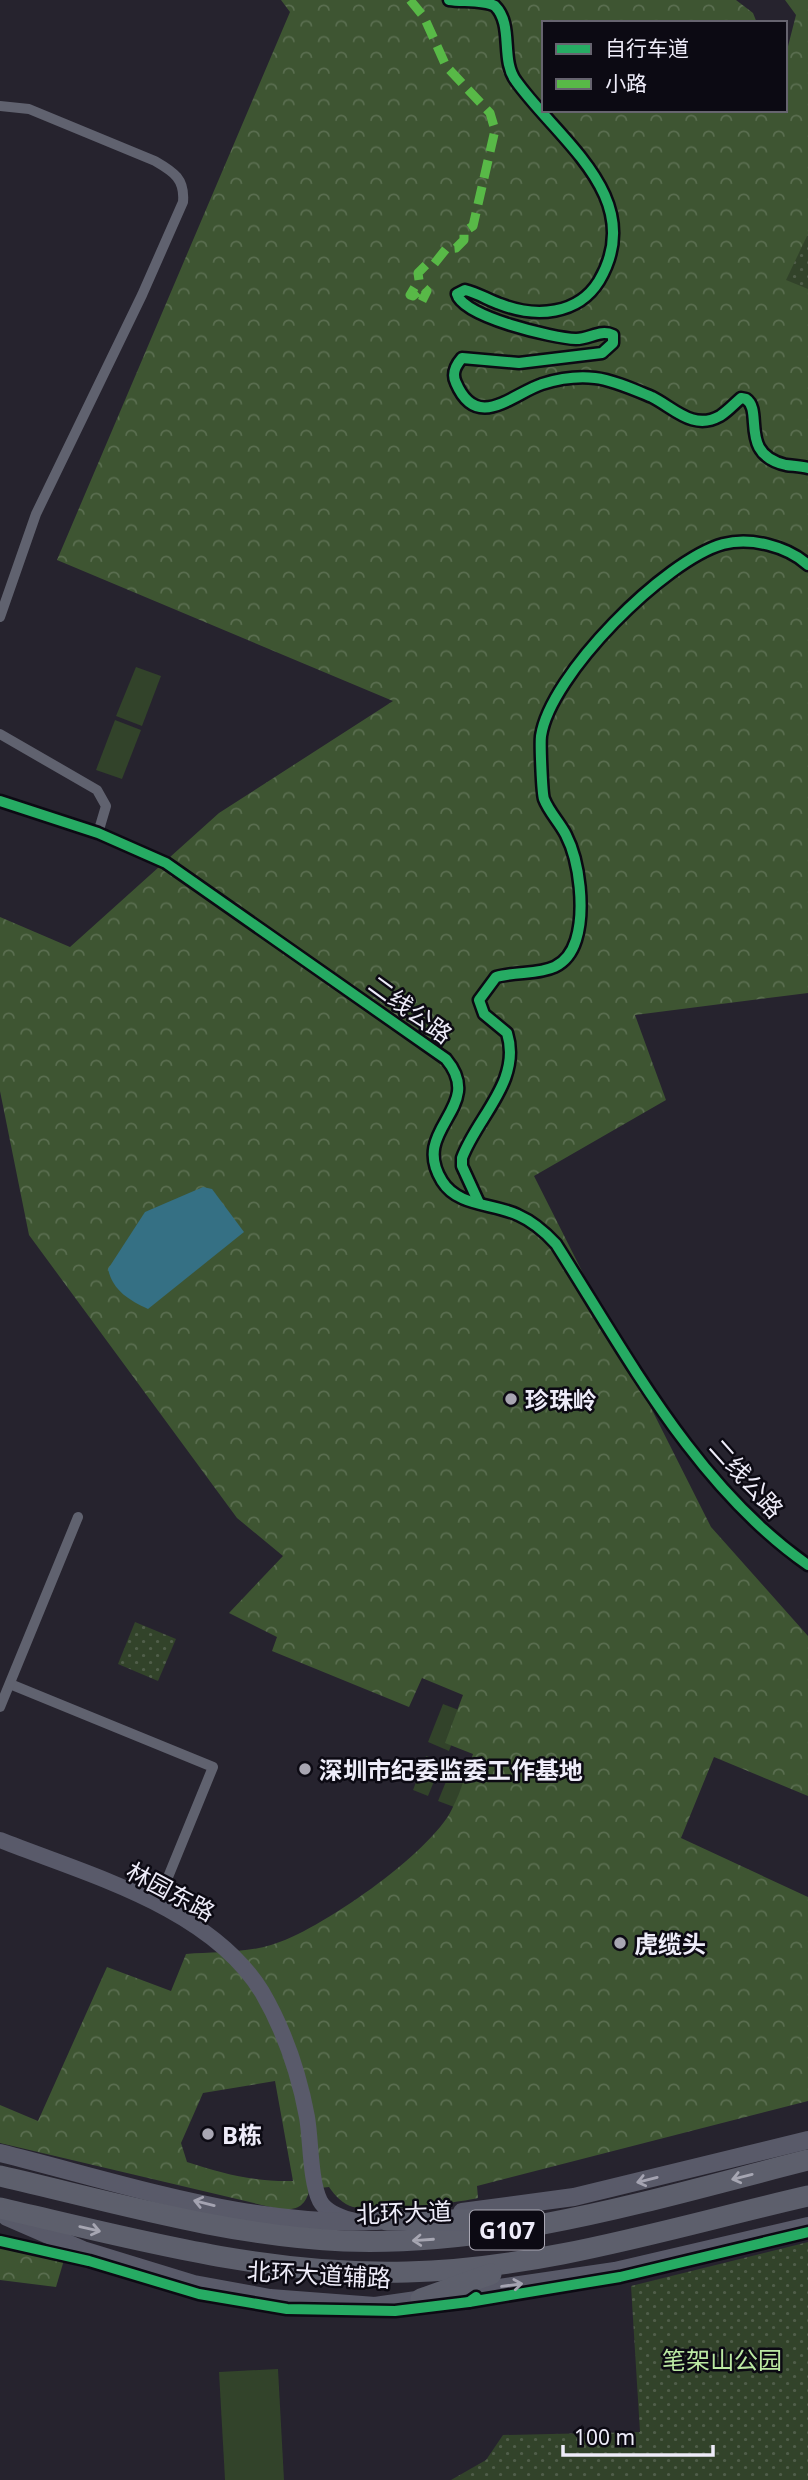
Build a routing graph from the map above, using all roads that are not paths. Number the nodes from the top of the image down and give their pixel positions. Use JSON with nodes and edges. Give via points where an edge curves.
{"nodes":[{"id":1,"x":0,"y":106,"type":"edge"},
{"id":2,"x":0,"y":617,"type":"edge"},
{"id":3,"x":0,"y":734,"type":"edge"},
{"id":4,"x":0,"y":801,"type":"edge"},
{"id":5,"x":98,"y":833,"type":"junction"},
{"id":6,"x":78,"y":1517,"type":"dead end"},
{"id":7,"x":808,"y":1565,"type":"edge"},
{"id":8,"x":10,"y":1684,"type":"junction"},
{"id":9,"x":0,"y":1707,"type":"edge"},
{"id":10,"x":0,"y":1840,"type":"edge"},
{"id":11,"x":157,"y":1904,"type":"junction"},
{"id":12,"x":808,"y":2140,"type":"edge"},
{"id":13,"x":0,"y":2153,"type":"edge"},
{"id":14,"x":808,"y":2160,"type":"edge"},
{"id":15,"x":0,"y":2176,"type":"edge"},
{"id":16,"x":318,"y":2194,"type":"junction"},
{"id":17,"x":808,"y":2196,"type":"edge"},
{"id":18,"x":0,"y":2208,"type":"edge"},
{"id":19,"x":585,"y":2214,"type":"junction"},
{"id":20,"x":0,"y":2215,"type":"edge"},
{"id":21,"x":271,"y":2217,"type":"junction"},
{"id":22,"x":299,"y":2219,"type":"junction"},
{"id":23,"x":387,"y":2220,"type":"junction"},
{"id":24,"x":200,"y":2221,"type":"junction"},
{"id":25,"x":357,"y":2221,"type":"junction"},
{"id":26,"x":808,"y":2226,"type":"edge"},
{"id":27,"x":555,"y":2254,"type":"junction"},
{"id":28,"x":421,"y":2299,"type":"junction"}],
"edges":[{"from":1,"to":2,"type":"street","via":[[29,109],[155,161],[180,179],[184,191],[142,295],[36,513]]},
{"from":3,"to":5,"type":"street","via":[[97,790],[106,806]]},
{"from":4,"to":5,"type":"street"},
{"from":5,"to":7,"type":"street","name":"二线公路","via":[[166,863],[446,1059],[460,1085],[433,1151],[444,1185],[465,1200],[503,1209],[542,1229],[712,1476],[766,1532]]},
{"from":6,"to":8,"type":"street"},
{"from":8,"to":9,"type":"street"},
{"from":8,"to":11,"type":"street","via":[[213,1767]]},
{"from":10,"to":11,"type":"street","name":"林园东路"},
{"from":11,"to":16,"type":"street","name":"林园东路","via":[[235,1956],[262,1992],[299,2081]]},
{"from":12,"to":23,"type":"main road","one_way":true,"via":[[574,2197]]},
{"from":21,"to":13,"type":"main road","one_way":true},
{"from":14,"to":19,"type":"highway","name":"北环大道","number":"G107","one_way":true},
{"from":15,"to":24,"type":"highway","name":"北环大道","number":"G107"},
{"from":16,"to":22,"type":"street","via":[[315,2209]]},
{"from":16,"to":25,"type":"street","via":[[330,2211]]},
{"from":17,"to":27,"type":"highway","number":"G107"},
{"from":18,"to":27,"type":"highway","number":"G107","one_way":true,"via":[[201,2254],[285,2267],[408,2272],[482,2267]]},
{"from":19,"to":23,"type":"highway","via":[[450,2222]]},
{"from":19,"to":24,"type":"highway","name":"北环大道","number":"G107","one_way":true,"via":[[501,2231],[380,2241],[285,2236]]},
{"from":20,"to":28,"type":"main road","name":"北环大道辅路","via":[[115,2261],[234,2293],[375,2306]]},
{"from":21,"to":22,"type":"main road"},
{"from":21,"to":24,"type":"main road"},
{"from":22,"to":25,"type":"main road"},
{"from":23,"to":25,"type":"main road"},
{"from":28,"to":26,"type":"main road","name":"北环大道辅路","one_way":true,"via":[[615,2270]]},
{"from":27,"to":28,"type":"highway"}]}
